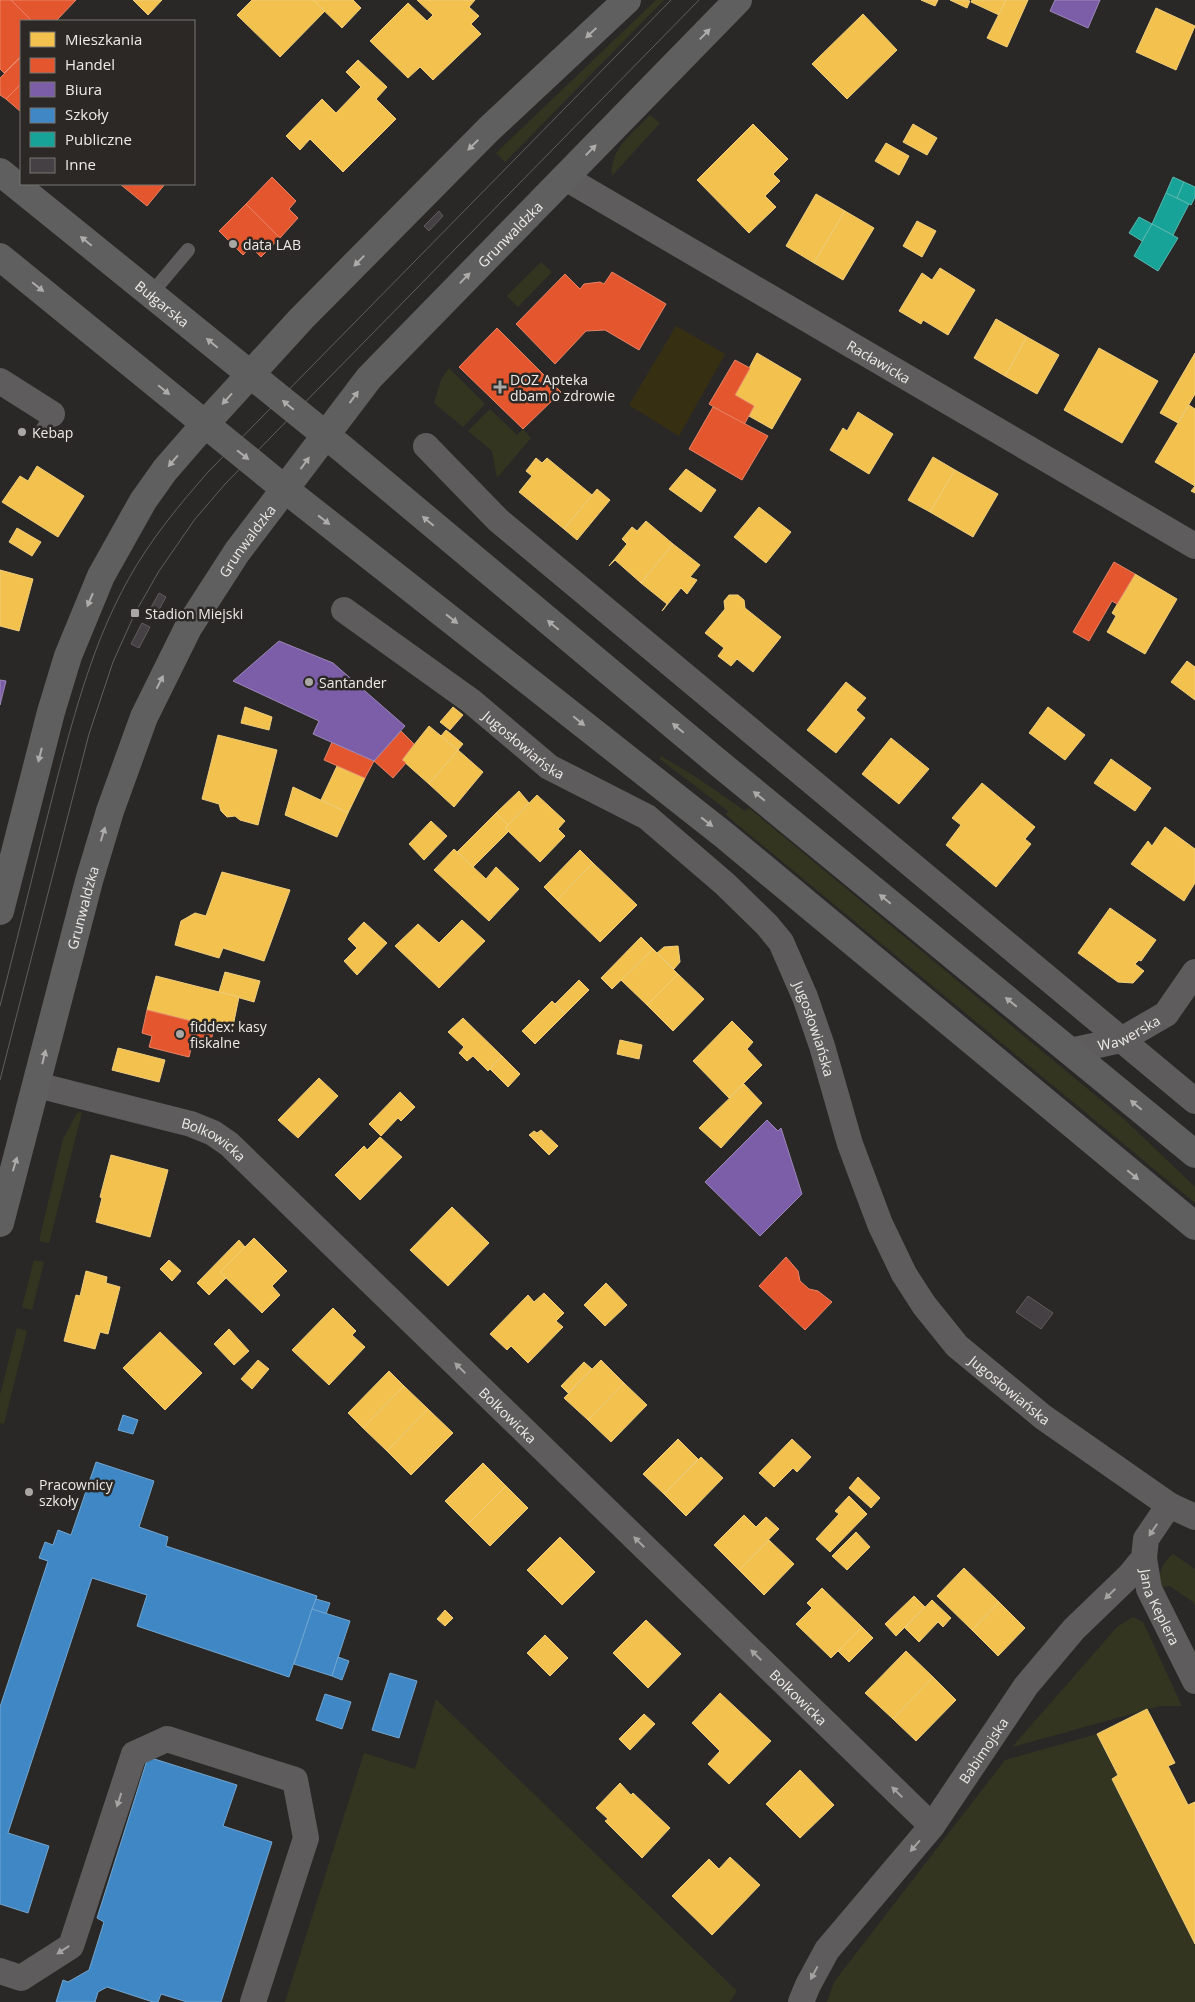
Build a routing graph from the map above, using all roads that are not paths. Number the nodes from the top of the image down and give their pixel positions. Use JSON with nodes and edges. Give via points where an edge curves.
{"nodes":[{"id":1,"x":627,"y":0,"type":"edge"},
{"id":2,"x":738,"y":0,"type":"edge"},
{"id":3,"x":0,"y":172,"type":"edge"},
{"id":4,"x":564,"y":177,"type":"junction"},
{"id":5,"x":188,"y":250,"type":"dead end"},
{"id":6,"x":0,"y":257,"type":"edge"},
{"id":7,"x":151,"y":294,"type":"junction"},
{"id":8,"x":250,"y":374,"type":"junction"},
{"id":9,"x":0,"y":381,"type":"edge"},
{"id":10,"x":47,"y":423,"type":"dead end"},
{"id":11,"x":205,"y":424,"type":"junction"},
{"id":12,"x":325,"y":436,"type":"junction"},
{"id":13,"x":426,"y":446,"type":"dead end"},
{"id":14,"x":286,"y":490,"type":"junction"},
{"id":15,"x":1195,"y":546,"type":"edge"},
{"id":16,"x":344,"y":610,"type":"dead end"},
{"id":17,"x":0,"y":912,"type":"edge"},
{"id":18,"x":1195,"y":972,"type":"edge"},
{"id":19,"x":1121,"y":1040,"type":"junction"},
{"id":20,"x":1070,"y":1051,"type":"junction"},
{"id":21,"x":36,"y":1085,"type":"junction"},
{"id":22,"x":1188,"y":1096,"type":"edge"},
{"id":23,"x":1195,"y":1154,"type":"edge"},
{"id":24,"x":0,"y":1223,"type":"edge"},
{"id":25,"x":1195,"y":1226,"type":"edge"},
{"id":26,"x":1169,"y":1505,"type":"junction"},
{"id":27,"x":1195,"y":1517,"type":"edge"},
{"id":28,"x":1144,"y":1558,"type":"junction"},
{"id":29,"x":1195,"y":1681,"type":"edge"},
{"id":30,"x":932,"y":1826,"type":"junction"},
{"id":31,"x":0,"y":1971,"type":"edge"},
{"id":32,"x":253,"y":2002,"type":"edge"},
{"id":33,"x":801,"y":2002,"type":"edge"}],
"edges":[{"from":1,"to":8,"type":"street","one_way":true,"via":[[489,129]]},
{"from":4,"to":2,"type":"street","name":"Grunwaldzka","one_way":true},
{"from":7,"to":3,"type":"street","name":"Bułgarska","one_way":true},
{"from":12,"to":4,"type":"street","name":"Grunwaldzka","one_way":true,"via":[[369,378]]},
{"from":4,"to":15,"type":"street","name":"Racławicka"},
{"from":5,"to":7,"type":"lane"},
{"from":6,"to":11,"type":"street","one_way":true},
{"from":8,"to":7,"type":"street","name":"Bułgarska","one_way":true},
{"from":8,"to":11,"type":"street","one_way":true},
{"from":12,"to":8,"type":"street","name":"Bułgarska","one_way":true},
{"from":9,"to":10,"type":"street"},
{"from":11,"to":14,"type":"street","one_way":true},
{"from":11,"to":17,"type":"street","one_way":true,"via":[[143,500],[90,599],[59,683]]},
{"from":14,"to":12,"type":"street","name":"Grunwaldzka","one_way":true},
{"from":20,"to":12,"type":"street","one_way":true},
{"from":13,"to":19,"type":"street","via":[[498,520]]},
{"from":21,"to":14,"type":"street","name":"Grunwaldzka","one_way":true,"via":[[88,881],[144,717],[188,628],[238,552]]},
{"from":14,"to":25,"type":"street","one_way":true,"via":[[724,835]]},
{"from":16,"to":26,"type":"street","name":"Jugosłowiańska","via":[[471,701],[549,767],[647,817],[767,925],[781,942],[805,997],[850,1144],[880,1224],[904,1274],[924,1305],[957,1346],[1043,1417]]},
{"from":18,"to":19,"type":"street","name":"Wawerska","via":[[1166,1014]]},
{"from":19,"to":20,"type":"street","name":"Wawerska"},
{"from":19,"to":22,"type":"street"},
{"from":23,"to":20,"type":"street","one_way":true},
{"from":24,"to":21,"type":"street","name":"Grunwaldzka","one_way":true},
{"from":30,"to":21,"type":"street","name":"Bolkowicka","one_way":true,"via":[[228,1144],[213,1133],[191,1124]]},
{"from":26,"to":27,"type":"street","name":"Jugosłowiańska"},
{"from":26,"to":28,"type":"street","name":"Babimojska","one_way":true,"via":[[1146,1539]]},
{"from":28,"to":29,"type":"street","name":"Jana Keplera","via":[[1149,1590]]},
{"from":28,"to":30,"type":"street","name":"Babimojska","one_way":true,"via":[[1074,1629],[1026,1686]]},
{"from":30,"to":33,"type":"street","name":"Babimojska","one_way":true,"via":[[827,1950]]},
{"from":32,"to":31,"type":"street","one_way":true,"via":[[306,1838],[295,1780],[166,1740],[134,1754],[71,1946],[21,1978]]}]}
